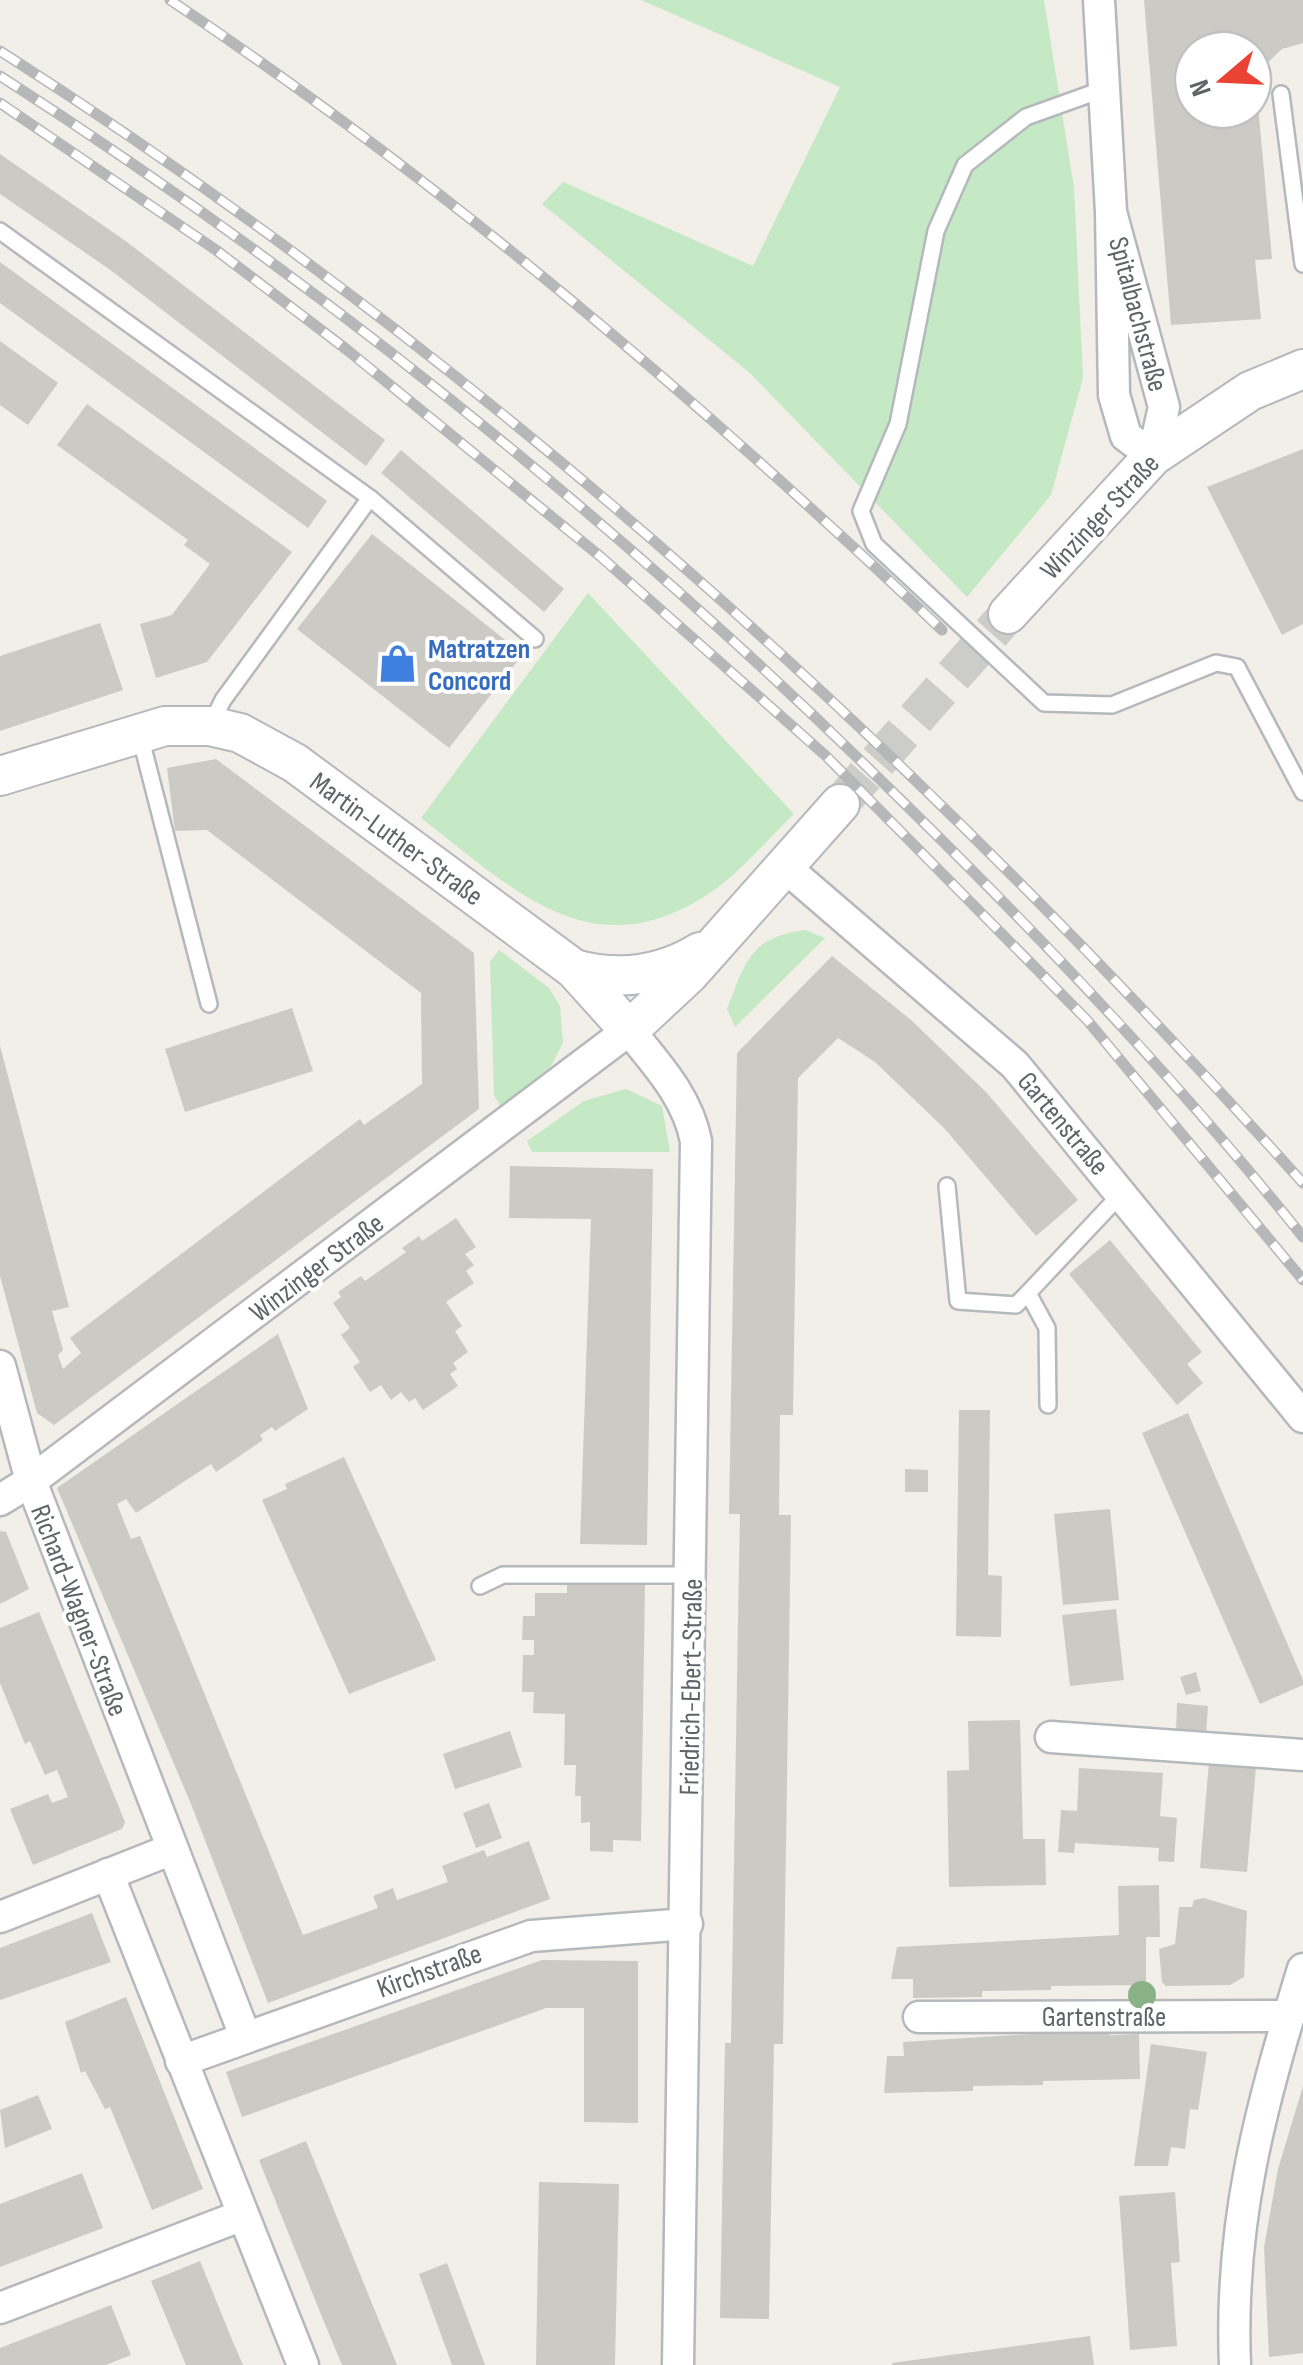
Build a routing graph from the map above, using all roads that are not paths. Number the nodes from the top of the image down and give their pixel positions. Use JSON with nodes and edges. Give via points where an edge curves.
{"nodes":[{"id":1,"x":1099,"y":0,"type":"edge"},
{"id":2,"x":1104,"y":89,"type":"junction"},
{"id":3,"x":1281,"y":94,"type":"dead end"},
{"id":4,"x":1111,"y":212,"type":"junction"},
{"id":5,"x":0,"y":230,"type":"edge"},
{"id":6,"x":1303,"y":264,"type":"edge"},
{"id":7,"x":1303,"y":369,"type":"edge"},
{"id":8,"x":1152,"y":456,"type":"junction"},
{"id":9,"x":370,"y":498,"type":"junction"},
{"id":10,"x":1008,"y":614,"type":"tunnel mouth"},
{"id":11,"x":535,"y":639,"type":"dead end"},
{"id":12,"x":210,"y":726,"type":"junction"},
{"id":13,"x":139,"y":730,"type":"junction"},
{"id":14,"x":0,"y":776,"type":"edge"},
{"id":15,"x":1303,"y":792,"type":"edge"},
{"id":16,"x":840,"y":804,"type":"tunnel mouth"},
{"id":17,"x":785,"y":866,"type":"junction"},
{"id":18,"x":723,"y":937,"type":"junction"},
{"id":19,"x":574,"y":969,"type":"junction"},
{"id":20,"x":208,"y":1004,"type":"dead end"},
{"id":21,"x":629,"y":1030,"type":"junction"},
{"id":22,"x":947,"y":1186,"type":"dead end"},
{"id":23,"x":1122,"y":1193,"type":"junction"},
{"id":24,"x":1028,"y":1294,"type":"junction"},
{"id":25,"x":0,"y":1366,"type":"edge"},
{"id":26,"x":1048,"y":1405,"type":"dead end"},
{"id":27,"x":1303,"y":1417,"type":"edge"},
{"id":28,"x":31,"y":1482,"type":"junction"},
{"id":29,"x":0,"y":1500,"type":"edge"},
{"id":30,"x":692,"y":1575,"type":"junction"},
{"id":31,"x":480,"y":1586,"type":"dead end"},
{"id":32,"x":1051,"y":1737,"type":"dead end"},
{"id":33,"x":1303,"y":1755,"type":"edge"},
{"id":34,"x":170,"y":1850,"type":"junction"},
{"id":35,"x":108,"y":1874,"type":"junction"},
{"id":36,"x":0,"y":1916,"type":"edge"},
{"id":37,"x":688,"y":1924,"type":"junction"},
{"id":38,"x":1303,"y":1969,"type":"edge"},
{"id":39,"x":1289,"y":2016,"type":"junction"},
{"id":40,"x":920,"y":2017,"type":"dead end"},
{"id":41,"x":245,"y":2036,"type":"junction"},
{"id":42,"x":181,"y":2062,"type":"junction"},
{"id":43,"x":243,"y":2214,"type":"junction"},
{"id":44,"x":0,"y":2308,"type":"edge"},
{"id":45,"x":303,"y":2365,"type":"edge"},
{"id":46,"x":678,"y":2365,"type":"edge"},
{"id":47,"x":1234,"y":2365,"type":"edge"}],
"edges":[{"from":1,"to":2,"type":"street","name":"Spitalbachstraße"},
{"from":2,"to":4,"type":"street","name":"Spitalbachstraße"},
{"from":2,"to":15,"type":"lane","via":[[1026,117],[966,165],[936,231],[898,424],[862,511],[874,544],[1044,703],[1112,705],[1216,663],[1237,668]]},
{"from":3,"to":6,"type":"lane"},
{"from":4,"to":8,"type":"street","name":"Spitalbachstraße","via":[[1164,408]]},
{"from":4,"to":8,"type":"street","name":"Spitalbachstraße","via":[[1114,395],[1126,436]]},
{"from":5,"to":9,"type":"lane"},
{"from":7,"to":8,"type":"street","name":"Winzinger Straße","via":[[1222,407]]},
{"from":8,"to":10,"type":"street","name":"Winzinger Straße"},
{"from":9,"to":11,"type":"lane"},
{"from":9,"to":12,"type":"lane"},
{"from":12,"to":13,"type":"street","name":"Martin-Luther-Straße"},
{"from":12,"to":19,"type":"street","name":"Martin-Luther-Straße","via":[[268,745]]},
{"from":13,"to":14,"type":"street","name":"Martin-Luther-Straße"},
{"from":13,"to":20,"type":"lane"},
{"from":16,"to":17,"type":"street"},
{"from":17,"to":18,"type":"street"},
{"from":17,"to":23,"type":"street","name":"Gartenstraße","via":[[1015,1065]]},
{"from":18,"to":19,"type":"street","name":"Martin-Luther-Straße","via":[[691,958],[641,974]]},
{"from":18,"to":21,"type":"street"},
{"from":19,"to":21,"type":"street","name":"Martin-Luther-Straße"},
{"from":21,"to":28,"type":"street","name":"Winzinger Straße"},
{"from":21,"to":30,"type":"street","name":"Friedrich-Ebert-Straße","via":[[678,1092],[696,1141]]},
{"from":22,"to":24,"type":"lane","via":[[958,1301],[1016,1305]]},
{"from":23,"to":24,"type":"lane"},
{"from":23,"to":27,"type":"street","name":"Gartenstraße"},
{"from":24,"to":26,"type":"lane","via":[[1047,1328]]},
{"from":25,"to":28,"type":"street","name":"Richard-Wagner-Straße"},
{"from":28,"to":29,"type":"street","name":"Winzinger Straße"},
{"from":28,"to":34,"type":"street","name":"Richard-Wagner-Straße"},
{"from":30,"to":31,"type":"lane","via":[[503,1575]]},
{"from":30,"to":37,"type":"street","name":"Friedrich-Ebert-Straße"},
{"from":32,"to":33,"type":"street"},
{"from":34,"to":35,"type":"street"},
{"from":34,"to":41,"type":"street","name":"Richard-Wagner-Straße"},
{"from":35,"to":36,"type":"street"},
{"from":35,"to":42,"type":"street"},
{"from":37,"to":41,"type":"street","name":"Kirchstraße","via":[[531,1936]]},
{"from":37,"to":46,"type":"street","name":"Friedrich-Ebert-Straße"},
{"from":38,"to":39,"type":"street"},
{"from":39,"to":40,"type":"street","name":"Gartenstraße"},
{"from":39,"to":47,"type":"street","via":[[1237,2230]]},
{"from":41,"to":42,"type":"street","name":"Kirchstraße"},
{"from":42,"to":43,"type":"street"},
{"from":43,"to":44,"type":"street"},
{"from":43,"to":45,"type":"street"}]}
